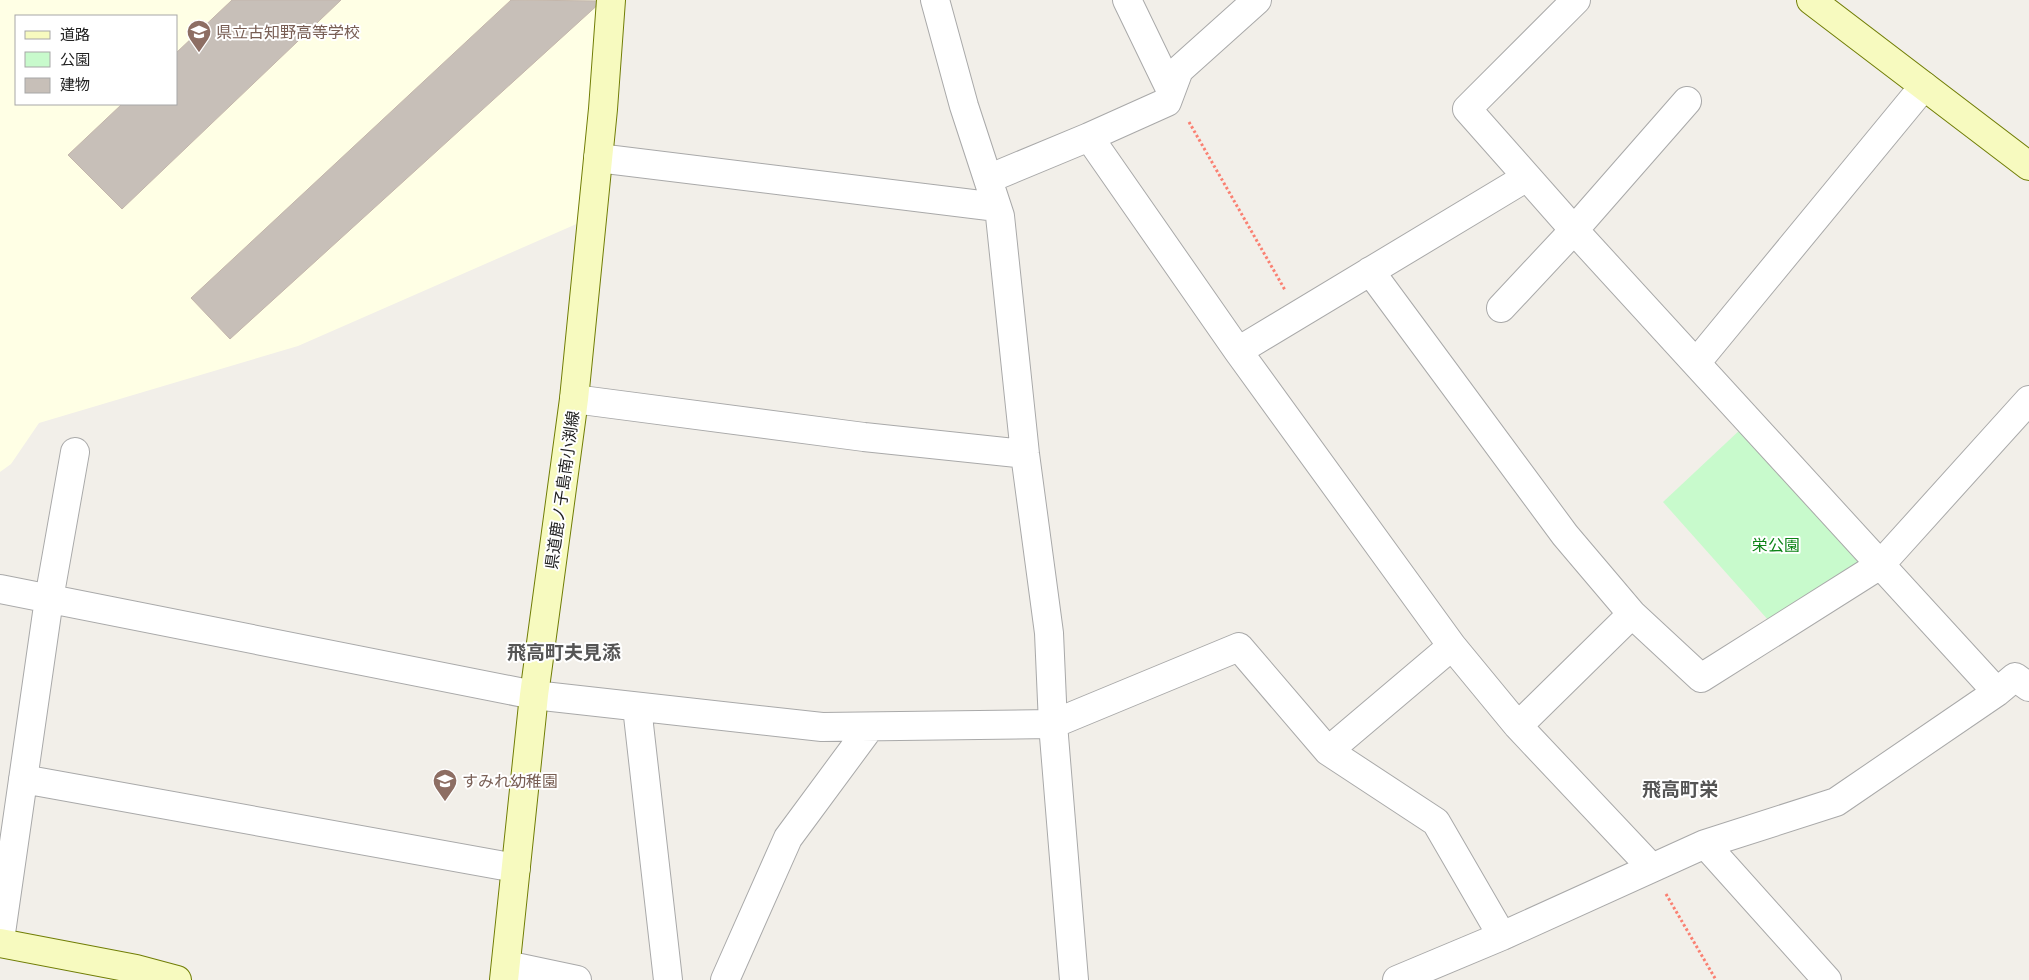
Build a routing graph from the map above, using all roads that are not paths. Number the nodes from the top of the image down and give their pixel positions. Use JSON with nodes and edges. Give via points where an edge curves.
{"nodes":[{"id":1,"x":611,"y":0,"type":"edge"},
{"id":2,"x":935,"y":0,"type":"edge"},
{"id":3,"x":1127,"y":0,"type":"edge"},
{"id":4,"x":1257,"y":0,"type":"edge"},
{"id":5,"x":1576,"y":0,"type":"edge"},
{"id":6,"x":1811,"y":0,"type":"edge"},
{"id":7,"x":1924,"y":86,"type":"junction"},
{"id":8,"x":1171,"y":91,"type":"junction"},
{"id":9,"x":1687,"y":101,"type":"dead end"},
{"id":10,"x":1089,"y":137,"type":"junction"},
{"id":11,"x":598,"y":158,"type":"junction"},
{"id":12,"x":2029,"y":166,"type":"edge"},
{"id":13,"x":1527,"y":177,"type":"junction"},
{"id":14,"x":988,"y":179,"type":"junction"},
{"id":15,"x":997,"y":207,"type":"junction"},
{"id":16,"x":1574,"y":230,"type":"junction"},
{"id":17,"x":1370,"y":271,"type":"junction"},
{"id":18,"x":1501,"y":308,"type":"dead end"},
{"id":19,"x":1238,"y":351,"type":"junction"},
{"id":20,"x":1696,"y":364,"type":"junction"},
{"id":21,"x":574,"y":399,"type":"junction"},
{"id":22,"x":2029,"y":400,"type":"edge"},
{"id":23,"x":75,"y":452,"type":"dead end"},
{"id":24,"x":1025,"y":454,"type":"junction"},
{"id":25,"x":1880,"y":565,"type":"junction"},
{"id":26,"x":0,"y":589,"type":"edge"},
{"id":27,"x":49,"y":599,"type":"junction"},
{"id":28,"x":1632,"y":614,"type":"junction"},
{"id":29,"x":1452,"y":646,"type":"junction"},
{"id":30,"x":2029,"y":687,"type":"edge"},
{"id":31,"x":1997,"y":692,"type":"junction"},
{"id":32,"x":534,"y":695,"type":"junction"},
{"id":33,"x":637,"y":707,"type":"junction"},
{"id":34,"x":1053,"y":724,"type":"junction"},
{"id":35,"x":1518,"y":726,"type":"junction"},
{"id":36,"x":870,"y":727,"type":"junction"},
{"id":37,"x":1328,"y":752,"type":"junction"},
{"id":38,"x":23,"y":778,"type":"junction"},
{"id":39,"x":1706,"y":844,"type":"junction"},
{"id":40,"x":516,"y":868,"type":"junction"},
{"id":41,"x":1651,"y":868,"type":"junction"},
{"id":42,"x":1502,"y":936,"type":"junction"},
{"id":43,"x":0,"y":942,"type":"edge"},
{"id":44,"x":505,"y":972,"type":"edge"},
{"id":45,"x":177,"y":980,"type":"edge"},
{"id":46,"x":577,"y":980,"type":"edge"},
{"id":47,"x":668,"y":980,"type":"edge"},
{"id":48,"x":725,"y":980,"type":"edge"},
{"id":49,"x":1074,"y":980,"type":"edge"},
{"id":50,"x":1398,"y":980,"type":"edge"},
{"id":51,"x":1827,"y":980,"type":"edge"}],
"edges":[{"from":1,"to":11,"type":"main road","name":"県道鹿ノ子島南小渕線"},
{"from":2,"to":14,"type":"street"},
{"from":3,"to":8,"type":"street"},
{"from":4,"to":8,"type":"street","via":[[1179,70]]},
{"from":5,"to":13,"type":"street","via":[[1467,109]]},
{"from":6,"to":7,"type":"main road"},
{"from":7,"to":12,"type":"main road"},
{"from":7,"to":20,"type":"street"},
{"from":8,"to":10,"type":"street","via":[[1166,102]]},
{"from":9,"to":16,"type":"street"},
{"from":10,"to":14,"type":"street"},
{"from":10,"to":19,"type":"street"},
{"from":11,"to":15,"type":"street"},
{"from":11,"to":21,"type":"main road","name":"県道鹿ノ子島南小渕線"},
{"from":13,"to":16,"type":"street"},
{"from":13,"to":17,"type":"street"},
{"from":14,"to":15,"type":"street"},
{"from":15,"to":24,"type":"street"},
{"from":16,"to":18,"type":"street"},
{"from":16,"to":20,"type":"street"},
{"from":17,"to":19,"type":"street"},
{"from":17,"to":28,"type":"street","via":[[1565,535]]},
{"from":19,"to":29,"type":"street"},
{"from":20,"to":25,"type":"street"},
{"from":21,"to":24,"type":"street","via":[[864,437]]},
{"from":21,"to":32,"type":"main road","name":"県道鹿ノ子島南小渕線"},
{"from":22,"to":25,"type":"street"},
{"from":23,"to":27,"type":"street"},
{"from":24,"to":34,"type":"street","via":[[1049,632]]},
{"from":25,"to":28,"type":"street","via":[[1701,678]]},
{"from":25,"to":31,"type":"street"},
{"from":26,"to":27,"type":"street"},
{"from":27,"to":32,"type":"street"},
{"from":27,"to":38,"type":"street"},
{"from":28,"to":35,"type":"street"},
{"from":29,"to":35,"type":"street"},
{"from":29,"to":37,"type":"street"},
{"from":30,"to":31,"type":"street","via":[[2015,677]]},
{"from":31,"to":39,"type":"street","via":[[1836,802]]},
{"from":32,"to":33,"type":"street"},
{"from":32,"to":40,"type":"main road","name":"県道鹿ノ子島南小渕線"},
{"from":33,"to":36,"type":"street","via":[[822,727]]},
{"from":33,"to":47,"type":"street"},
{"from":34,"to":36,"type":"street"},
{"from":34,"to":37,"type":"street","via":[[1239,647]]},
{"from":34,"to":49,"type":"street"},
{"from":35,"to":41,"type":"street"},
{"from":36,"to":48,"type":"street","via":[[788,838]]},
{"from":37,"to":42,"type":"street","via":[[1436,822]]},
{"from":38,"to":40,"type":"street"},
{"from":38,"to":43,"type":"street"},
{"from":39,"to":41,"type":"street"},
{"from":39,"to":51,"type":"street"},
{"from":40,"to":44,"type":"main road","name":"県道鹿ノ子島南小渕線"},
{"from":41,"to":42,"type":"street"},
{"from":42,"to":50,"type":"street"},
{"from":43,"to":45,"type":"main road"},
{"from":44,"to":46,"type":"street"}]}
